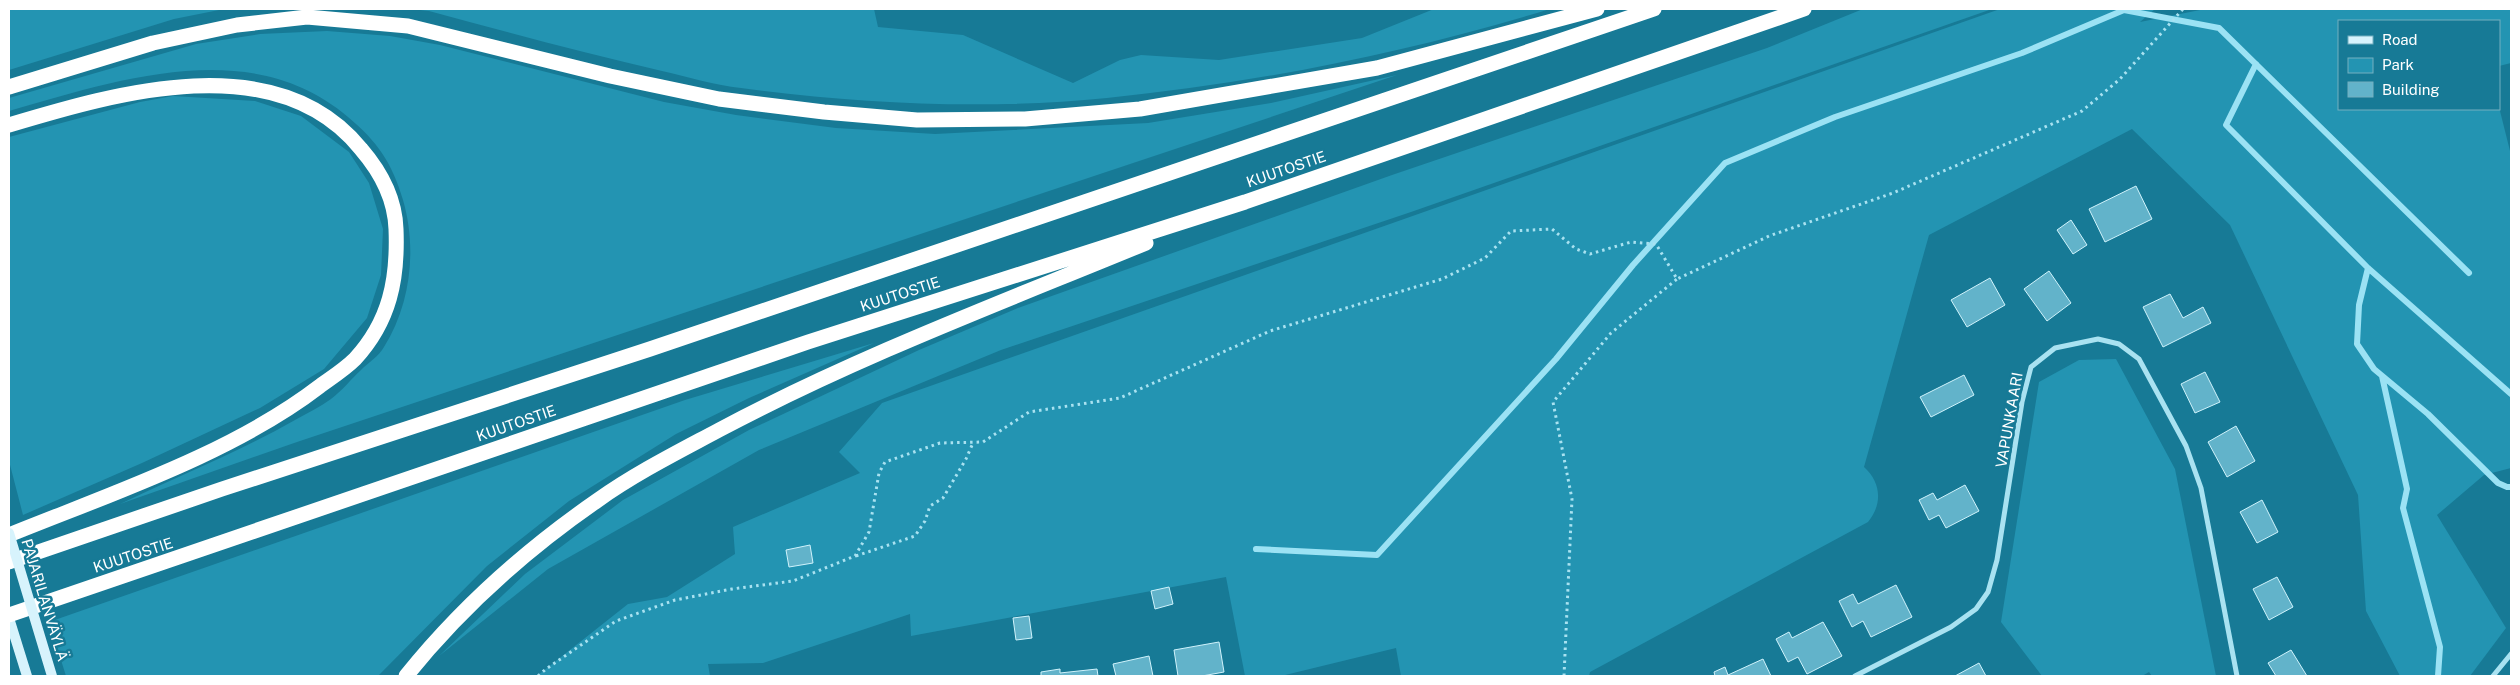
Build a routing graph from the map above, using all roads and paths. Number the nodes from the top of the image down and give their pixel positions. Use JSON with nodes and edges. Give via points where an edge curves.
{"nodes":[{"id":1,"x":1597,"y":9,"type":"edge"},
{"id":2,"x":1654,"y":9,"type":"edge"},
{"id":3,"x":1804,"y":9,"type":"edge"},
{"id":4,"x":2183,"y":9,"type":"edge"},
{"id":5,"x":9,"y":87,"type":"edge"},
{"id":6,"x":9,"y":125,"type":"edge"},
{"id":7,"x":1245,"y":202,"type":"junction"},
{"id":8,"x":1677,"y":279,"type":"junction"},
{"id":9,"x":973,"y":443,"type":"junction"},
{"id":10,"x":9,"y":534,"type":"edge"},
{"id":11,"x":855,"y":556,"type":"junction"},
{"id":12,"x":9,"y":562,"type":"edge"},
{"id":13,"x":9,"y":616,"type":"edge"},
{"id":14,"x":2511,"y":654,"type":"edge"},
{"id":15,"x":27,"y":676,"type":"edge"},
{"id":16,"x":52,"y":676,"type":"edge"},
{"id":17,"x":406,"y":676,"type":"edge"},
{"id":18,"x":538,"y":676,"type":"edge"},
{"id":19,"x":1564,"y":676,"type":"edge"},
{"id":20,"x":1855,"y":676,"type":"edge"},
{"id":21,"x":2237,"y":676,"type":"edge"},
{"id":22,"x":2493,"y":676,"type":"edge"}],
"edges":[{"from":1,"to":5,"type":"highway","via":[[1377,68],[1140,109],[1025,119],[917,120],[718,99],[408,26],[307,17],[237,25],[153,42]]},
{"from":2,"to":12,"type":"highway","name":"KUUTOSTIE"},
{"from":3,"to":7,"type":"highway","name":"KUUTOSTIE"},
{"from":4,"to":8,"type":"path","via":[[2120,79],[2082,111],[1893,193],[1768,236]]},
{"from":6,"to":10,"type":"highway","via":[[56,110],[146,89],[196,84],[236,86],[284,96],[348,132],[377,168],[396,213],[397,262],[386,312],[369,342],[354,361],[291,408],[207,453]]},
{"from":7,"to":13,"type":"highway","name":"KUUTOSTIE","via":[[808,342]]},
{"from":7,"to":17,"type":"highway","via":[[881,353],[775,401],[659,462],[598,499],[540,544],[471,604]]},
{"from":8,"to":9,"type":"path","via":[[1656,244],[1631,242],[1590,254],[1576,248],[1552,229],[1511,231],[1486,258],[1442,279],[1270,331],[1120,398],[1029,412],[983,442]]},
{"from":8,"to":19,"type":"path","via":[[1611,333],[1552,402],[1572,499]]},
{"from":9,"to":11,"type":"path","via":[[943,498],[930,506],[915,536]]},
{"from":9,"to":11,"type":"path","via":[[940,443],[885,462],[879,473],[869,532]]},
{"from":10,"to":16,"type":"main road","name":"PAJARILANVÄYLÄ","bridge":true},
{"from":11,"to":18,"type":"path","via":[[793,581],[675,600],[616,621]]},
{"from":13,"to":15,"type":"main road"},
{"from":14,"to":22,"type":"street"},
{"from":20,"to":21,"type":"street","name":"VAPUNKAARI","via":[[1951,627],[1976,609],[1988,592],[1997,560],[2022,402],[2031,367],[2055,348],[2098,339],[2119,344],[2139,359],[2186,446],[2201,488]]}]}
